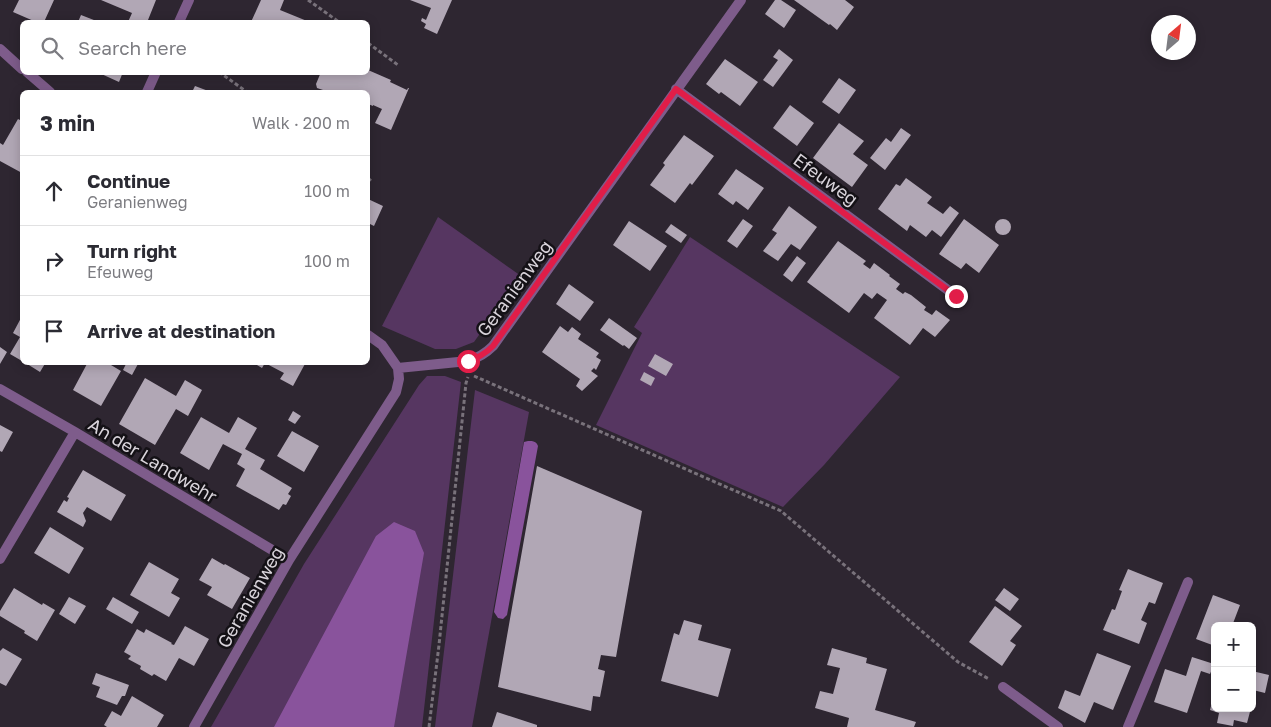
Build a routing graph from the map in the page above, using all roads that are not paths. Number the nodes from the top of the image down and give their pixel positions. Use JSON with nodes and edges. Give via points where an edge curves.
{"nodes":[{"id":1,"x":189,"y":0,"type":"edge"},
{"id":2,"x":741,"y":0,"type":"edge"},
{"id":3,"x":180,"y":20,"type":"edge"},
{"id":4,"x":0,"y":49,"type":"edge"},
{"id":5,"x":20,"y":66,"type":"edge"},
{"id":6,"x":30,"y":75,"type":"edge"},
{"id":7,"x":155,"y":75,"type":"edge"},
{"id":8,"x":676,"y":89,"type":"junction"},
{"id":9,"x":48,"y":90,"type":"edge"},
{"id":10,"x":148,"y":90,"type":"edge"},
{"id":11,"x":956,"y":296,"type":"dead end"},
{"id":12,"x":370,"y":336,"type":"edge"},
{"id":13,"x":398,"y":368,"type":"junction"},
{"id":14,"x":0,"y":389,"type":"edge"},
{"id":15,"x":76,"y":432,"type":"junction"},
{"id":16,"x":0,"y":559,"type":"edge"},
{"id":17,"x":289,"y":560,"type":"junction"},
{"id":18,"x":1188,"y":582,"type":"dead end"},
{"id":19,"x":1003,"y":687,"type":"road end"},
{"id":20,"x":194,"y":727,"type":"edge"},
{"id":21,"x":1058,"y":727,"type":"edge"},
{"id":22,"x":1128,"y":727,"type":"edge"}],
"edges":[{"from":1,"to":3,"type":"street"},
{"from":2,"to":8,"type":"street","name":"Geranienweg"},
{"from":4,"to":5,"type":"street"},
{"from":6,"to":9,"type":"street"},
{"from":7,"to":10,"type":"street"},
{"from":8,"to":11,"type":"street","name":"Efeuweg"},
{"from":8,"to":13,"type":"street","name":"Geranienweg","via":[[486,353],[468,361]]},
{"from":12,"to":13,"type":"street","via":[[382,345]]},
{"from":13,"to":17,"type":"street","name":"Geranienweg","via":[[396,392]]},
{"from":14,"to":15,"type":"street","name":"An der Landwehr"},
{"from":15,"to":16,"type":"street"},
{"from":15,"to":17,"type":"street","name":"An der Landwehr"},
{"from":17,"to":20,"type":"street","name":"Geranienweg"},
{"from":18,"to":22,"type":"street"},
{"from":19,"to":21,"type":"street"}]}
